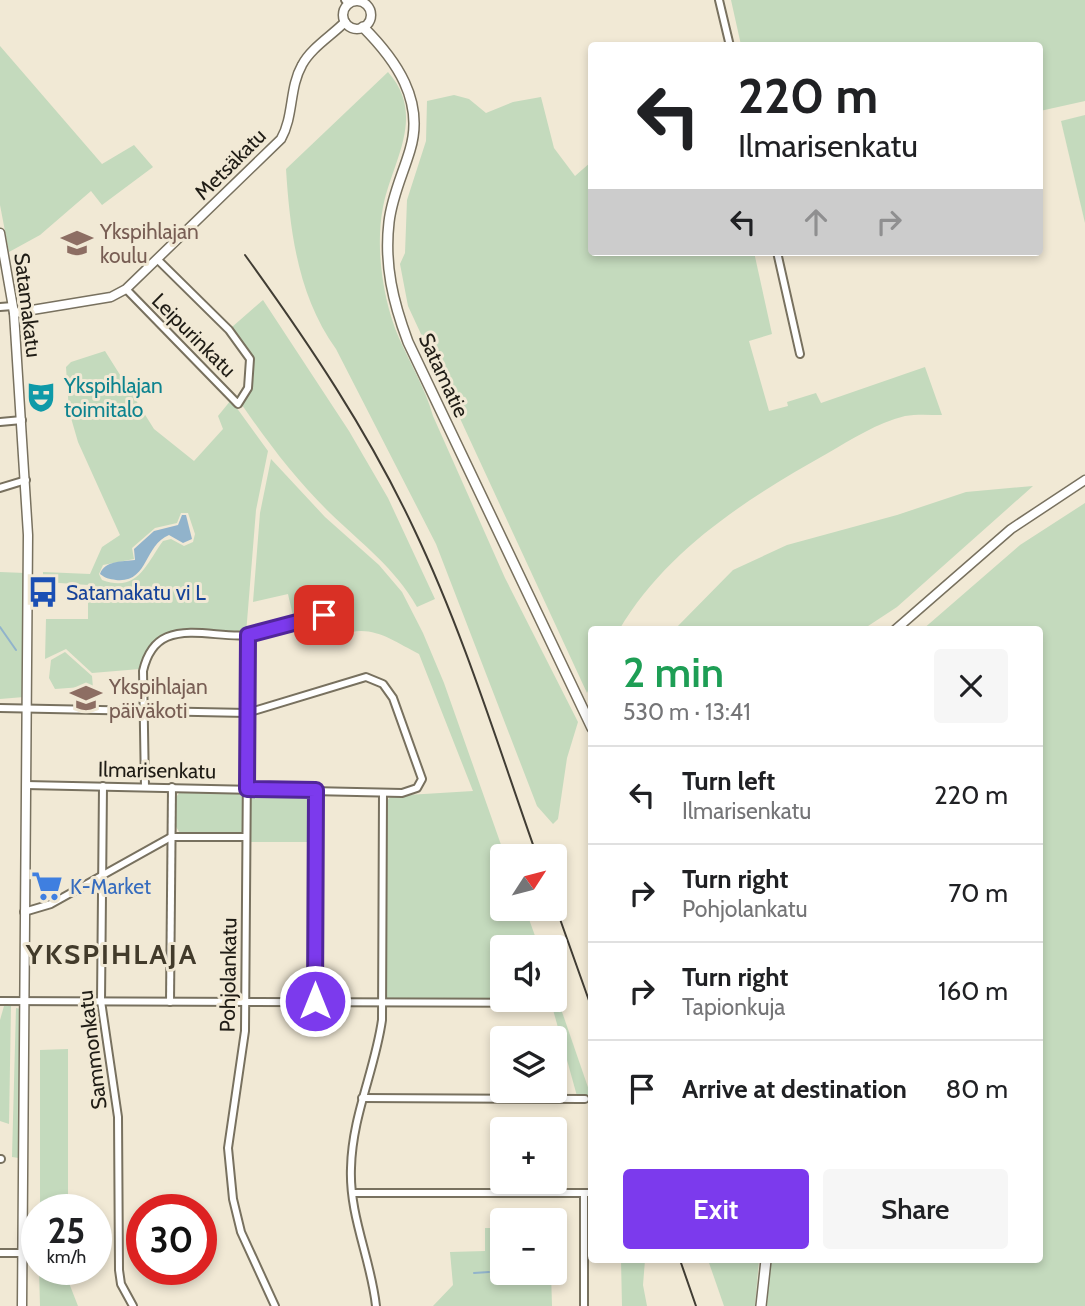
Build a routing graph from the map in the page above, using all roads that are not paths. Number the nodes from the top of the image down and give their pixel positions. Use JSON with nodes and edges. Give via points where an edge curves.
{"nodes":[{"id":1,"x":719,"y":0,"type":"edge"},
{"id":2,"x":377,"y":1,"type":"edge"},
{"id":3,"x":347,"y":2,"type":"edge"},
{"id":4,"x":369,"y":7,"type":"junction"},
{"id":5,"x":345,"y":22,"type":"junction"},
{"id":6,"x":363,"y":27,"type":"junction"},
{"id":7,"x":729,"y":42,"type":"edge"},
{"id":8,"x":0,"y":233,"type":"edge"},
{"id":9,"x":778,"y":256,"type":"edge"},
{"id":10,"x":157,"y":258,"type":"junction"},
{"id":11,"x":126,"y":289,"type":"junction"},
{"id":12,"x":0,"y":307,"type":"edge"},
{"id":13,"x":14,"y":310,"type":"junction"},
{"id":14,"x":800,"y":354,"type":"dead end"},
{"id":15,"x":22,"y":420,"type":"junction"},
{"id":16,"x":0,"y":422,"type":"edge"},
{"id":17,"x":1085,"y":480,"type":"edge"},
{"id":18,"x":26,"y":481,"type":"junction"},
{"id":19,"x":0,"y":488,"type":"edge"},
{"id":20,"x":332,"y":619,"type":"dead end"},
{"id":21,"x":900,"y":626,"type":"edge"},
{"id":22,"x":248,"y":635,"type":"junction"},
{"id":23,"x":0,"y":708,"type":"edge"},
{"id":24,"x":27,"y":708,"type":"junction"},
{"id":25,"x":143,"y":710,"type":"junction"},
{"id":26,"x":247,"y":713,"type":"junction"},
{"id":27,"x":588,"y":720,"type":"edge"},
{"id":28,"x":26,"y":785,"type":"junction"},
{"id":29,"x":103,"y":786,"type":"junction"},
{"id":30,"x":145,"y":787,"type":"junction"},
{"id":31,"x":172,"y":788,"type":"junction"},
{"id":32,"x":247,"y":789,"type":"junction"},
{"id":33,"x":316,"y":790,"type":"junction"},
{"id":34,"x":383,"y":793,"type":"junction"},
{"id":35,"x":171,"y":837,"type":"junction"},
{"id":36,"x":246,"y":837,"type":"junction"},
{"id":37,"x":101,"y":874,"type":"junction"},
{"id":38,"x":24,"y":912,"type":"junction"},
{"id":39,"x":0,"y":1001,"type":"edge"},
{"id":40,"x":24,"y":1001,"type":"junction"},
{"id":41,"x":102,"y":1001,"type":"junction"},
{"id":42,"x":315,"y":1001,"type":"junction"},
{"id":43,"x":170,"y":1002,"type":"junction"},
{"id":44,"x":383,"y":1002,"type":"junction"},
{"id":45,"x":245,"y":1003,"type":"junction"},
{"id":46,"x":490,"y":1003,"type":"edge"},
{"id":47,"x":362,"y":1098,"type":"junction"},
{"id":48,"x":586,"y":1099,"type":"dead end"},
{"id":49,"x":353,"y":1193,"type":"junction"},
{"id":50,"x":588,"y":1193,"type":"edge"},
{"id":51,"x":23,"y":1194,"type":"edge"},
{"id":52,"x":0,"y":1253,"type":"edge"},
{"id":53,"x":21,"y":1253,"type":"edge"},
{"id":54,"x":766,"y":1263,"type":"edge"},
{"id":55,"x":22,"y":1285,"type":"edge"},
{"id":56,"x":22,"y":1306,"type":"edge"},
{"id":57,"x":133,"y":1306,"type":"edge"},
{"id":58,"x":275,"y":1306,"type":"edge"},
{"id":59,"x":376,"y":1306,"type":"edge"},
{"id":60,"x":584,"y":1306,"type":"edge"},
{"id":61,"x":761,"y":1306,"type":"edge"}],
"edges":[{"from":1,"to":7,"type":"street"},
{"from":2,"to":4,"type":"street"},
{"from":3,"to":4,"type":"street","via":[[361,1]]},
{"from":3,"to":5,"type":"street"},
{"from":4,"to":6,"type":"street","via":[[370,19]]},
{"from":5,"to":6,"type":"street","via":[[353,28]]},
{"from":5,"to":10,"type":"street","name":"Metsäkatu","via":[[302,65],[281,139]]},
{"from":6,"to":27,"type":"main road","name":"Satamatie","via":[[402,75],[413,109],[413,141],[388,234],[390,283],[399,318]]},
{"from":8,"to":13,"type":"street","name":"Satamakatu"},
{"from":9,"to":14,"type":"street"},
{"from":10,"to":11,"type":"street","name":"Metsäkatu"},
{"from":10,"to":11,"type":"street","name":"Leipurinkatu","via":[[229,330],[250,359],[248,388],[238,404]]},
{"from":11,"to":13,"type":"street","name":"Metsäkatu","via":[[111,297]]},
{"from":12,"to":13,"type":"street","name":"Metsäkatu"},
{"from":13,"to":15,"type":"street","name":"Satamakatu"},
{"from":15,"to":16,"type":"street"},
{"from":15,"to":18,"type":"street","name":"Satamakatu"},
{"from":17,"to":21,"type":"street","via":[[1011,529]]},
{"from":18,"to":19,"type":"street"},
{"from":18,"to":24,"type":"street","name":"Satamakatu"},
{"from":20,"to":22,"type":"street","via":[[319,615]]},
{"from":22,"to":25,"type":"street","via":[[170,636],[159,642],[145,662]]},
{"from":22,"to":26,"type":"street","name":"Pohjolankatu"},
{"from":23,"to":24,"type":"street"},
{"from":24,"to":25,"type":"street"},
{"from":24,"to":28,"type":"street","name":"Satamakatu"},
{"from":25,"to":26,"type":"street"},
{"from":25,"to":30,"type":"street"},
{"from":26,"to":32,"type":"street","name":"Pohjolankatu"},
{"from":26,"to":34,"type":"street","name":"Ilmarisenkatu","via":[[360,678],[383,684],[393,698],[422,779],[414,790]]},
{"from":28,"to":29,"type":"street","name":"Ilmarisenkatu"},
{"from":28,"to":38,"type":"street","name":"Satamakatu"},
{"from":29,"to":30,"type":"street","name":"Ilmarisenkatu"},
{"from":29,"to":37,"type":"street","name":"Sammonkatu"},
{"from":30,"to":31,"type":"street","name":"Ilmarisenkatu"},
{"from":31,"to":32,"type":"street","name":"Ilmarisenkatu"},
{"from":31,"to":35,"type":"street"},
{"from":32,"to":33,"type":"street","name":"Ilmarisenkatu"},
{"from":32,"to":36,"type":"street","name":"Pohjolankatu"},
{"from":33,"to":34,"type":"street","name":"Ilmarisenkatu"},
{"from":33,"to":42,"type":"street"},
{"from":34,"to":44,"type":"street"},
{"from":35,"to":36,"type":"street"},
{"from":35,"to":37,"type":"street"},
{"from":35,"to":43,"type":"street"},
{"from":36,"to":45,"type":"street","name":"Pohjolankatu"},
{"from":37,"to":38,"type":"street","via":[[51,904]]},
{"from":37,"to":41,"type":"street","name":"Sammonkatu"},
{"from":38,"to":40,"type":"street","name":"Satamakatu"},
{"from":39,"to":40,"type":"street"},
{"from":40,"to":41,"type":"street"},
{"from":40,"to":51,"type":"street","name":"Satamakatu"},
{"from":41,"to":43,"type":"street"},
{"from":41,"to":57,"type":"street","name":"Sammonkatu","via":[[118,1117],[119,1270]]},
{"from":42,"to":44,"type":"street"},
{"from":42,"to":45,"type":"street"},
{"from":43,"to":45,"type":"street"},
{"from":44,"to":46,"type":"street"},
{"from":44,"to":47,"type":"street","via":[[377,1049]]},
{"from":45,"to":58,"type":"street","name":"Pohjolankatu","via":[[243,1051],[230,1118],[229,1167],[241,1231]]},
{"from":47,"to":48,"type":"street"},
{"from":47,"to":49,"type":"street","via":[[353,1143]]},
{"from":49,"to":50,"type":"street"},
{"from":49,"to":59,"type":"street"},
{"from":50,"to":60,"type":"street"},
{"from":52,"to":53,"type":"street"},
{"from":54,"to":61,"type":"main road"},
{"from":55,"to":56,"type":"street","name":"Satamakatu"}]}
